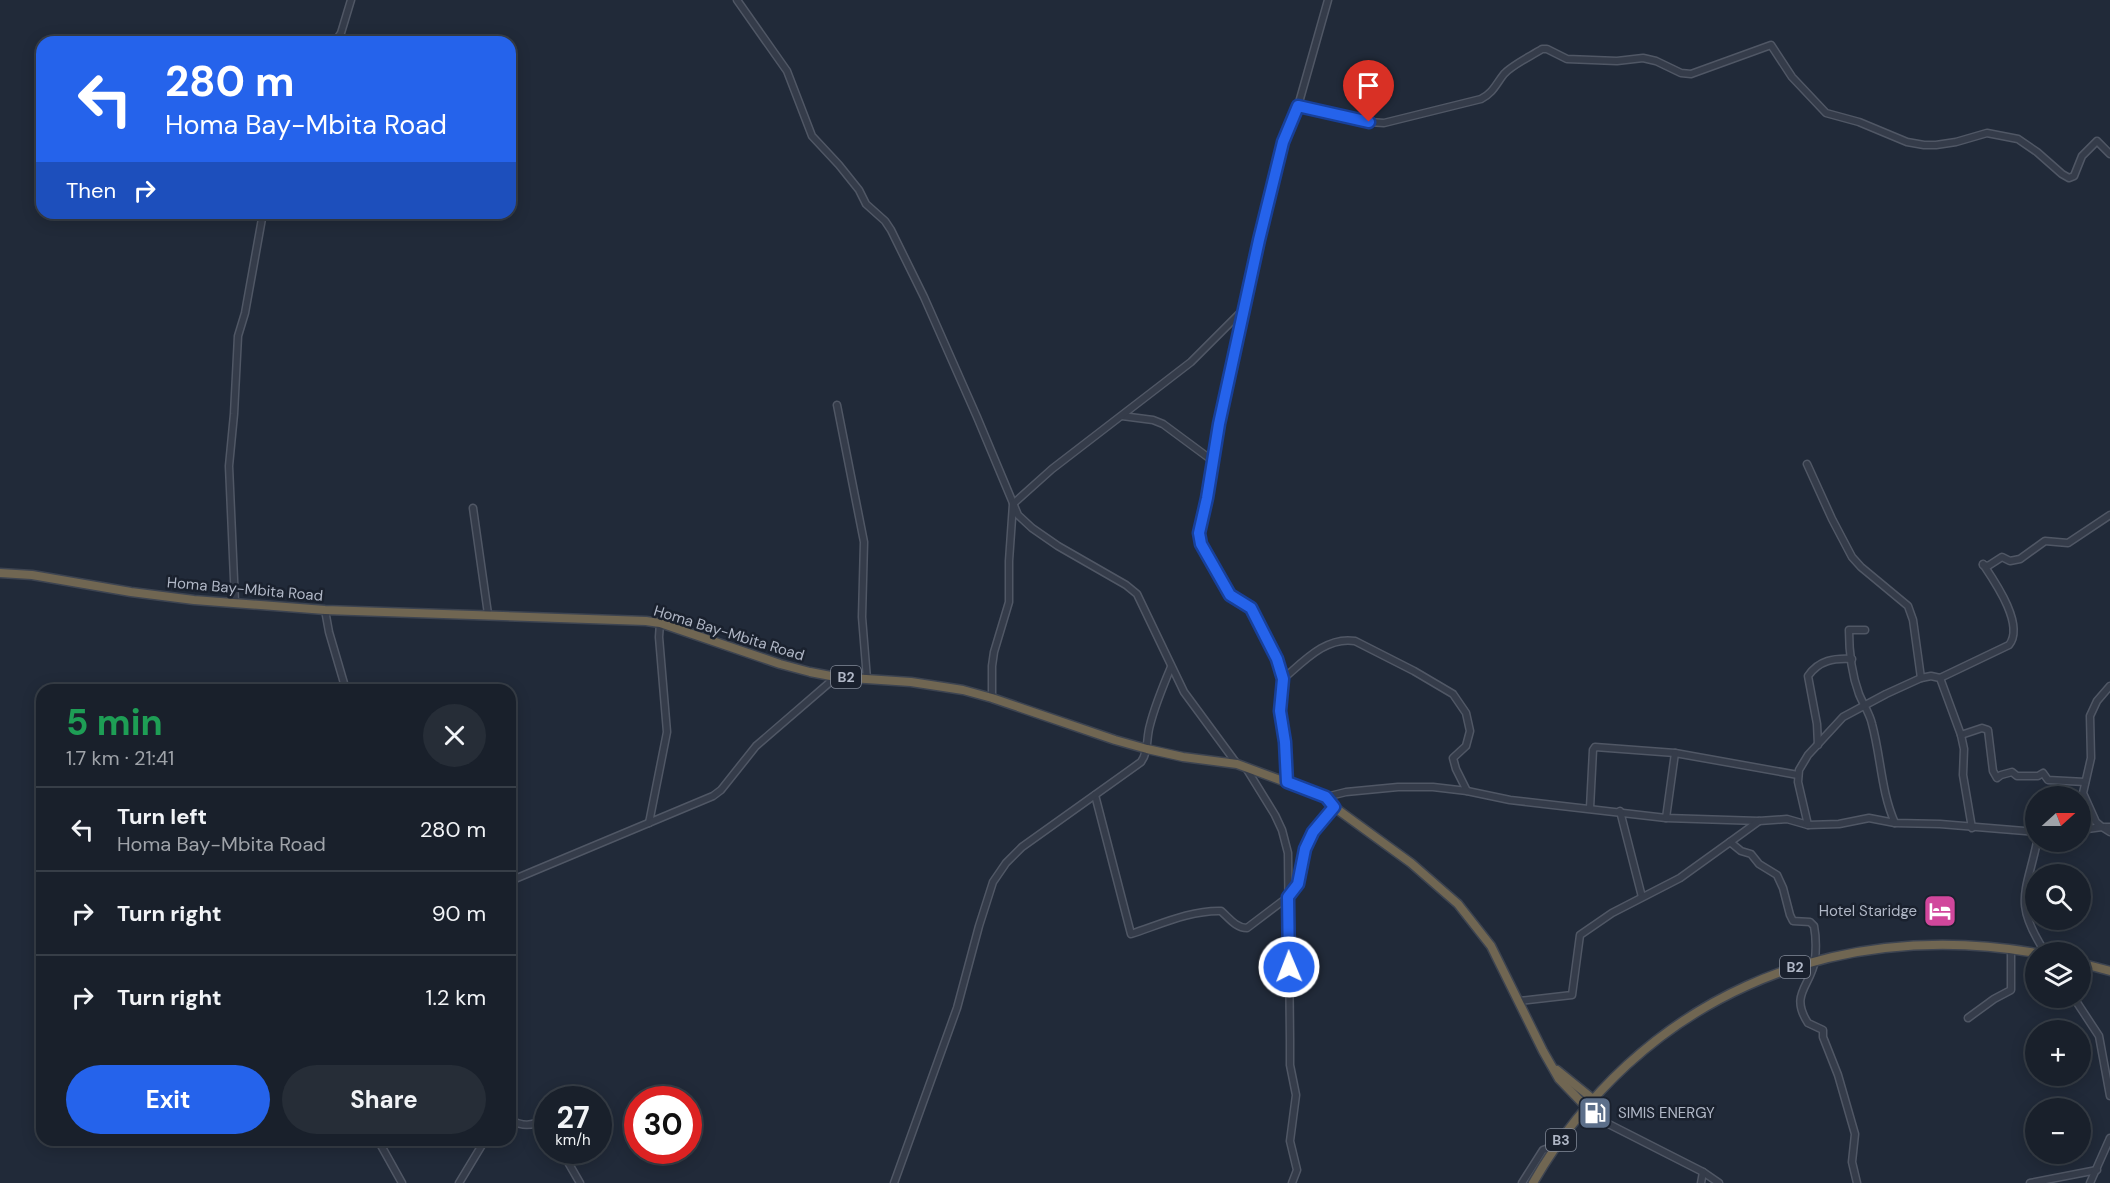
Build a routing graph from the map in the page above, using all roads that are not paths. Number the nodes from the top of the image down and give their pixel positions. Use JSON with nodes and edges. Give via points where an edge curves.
{"nodes":[{"id":1,"x":351,"y":0,"type":"edge"},
{"id":2,"x":737,"y":0,"type":"edge"},
{"id":3,"x":1328,"y":0,"type":"edge"},
{"id":4,"x":339,"y":36,"type":"edge"},
{"id":5,"x":1298,"y":106,"type":"junction"},
{"id":6,"x":2110,"y":154,"type":"edge"},
{"id":7,"x":262,"y":219,"type":"edge"},
{"id":8,"x":1243,"y":310,"type":"junction"},
{"id":9,"x":837,"y":405,"type":"dead end"},
{"id":10,"x":1122,"y":416,"type":"junction"},
{"id":11,"x":1213,"y":461,"type":"junction"},
{"id":12,"x":1807,"y":464,"type":"dead end"},
{"id":13,"x":1013,"y":504,"type":"junction"},
{"id":14,"x":474,"y":508,"type":"dead end"},
{"id":15,"x":2109,"y":517,"type":"edge"},
{"id":16,"x":0,"y":573,"type":"edge"},
{"id":17,"x":235,"y":602,"type":"junction"},
{"id":18,"x":325,"y":610,"type":"junction"},
{"id":19,"x":488,"y":614,"type":"junction"},
{"id":20,"x":660,"y":623,"type":"junction"},
{"id":21,"x":1865,"y":630,"type":"dead end"},
{"id":22,"x":1852,"y":659,"type":"junction"},
{"id":23,"x":1172,"y":667,"type":"junction"},
{"id":24,"x":836,"y":676,"type":"junction"},
{"id":25,"x":1921,"y":678,"type":"junction"},
{"id":26,"x":1940,"y":678,"type":"junction"},
{"id":27,"x":867,"y":679,"type":"junction"},
{"id":28,"x":1283,"y":679,"type":"junction"},
{"id":29,"x":344,"y":684,"type":"edge"},
{"id":30,"x":2110,"y":686,"type":"edge"},
{"id":31,"x":993,"y":698,"type":"junction"},
{"id":32,"x":1865,"y":705,"type":"junction"},
{"id":33,"x":1961,"y":735,"type":"junction"},
{"id":34,"x":1818,"y":745,"type":"junction"},
{"id":35,"x":1147,"y":749,"type":"junction"},
{"id":36,"x":1675,"y":753,"type":"junction"},
{"id":37,"x":1237,"y":764,"type":"junction"},
{"id":38,"x":1246,"y":768,"type":"junction"},
{"id":39,"x":1798,"y":775,"type":"junction"},
{"id":40,"x":1287,"y":782,"type":"junction"},
{"id":41,"x":2085,"y":782,"type":"junction"},
{"id":42,"x":1467,"y":791,"type":"junction"},
{"id":43,"x":1095,"y":795,"type":"junction"},
{"id":44,"x":1326,"y":797,"type":"junction"},
{"id":45,"x":1334,"y":807,"type":"junction"},
{"id":46,"x":1590,"y":808,"type":"junction"},
{"id":47,"x":1620,"y":812,"type":"junction"},
{"id":48,"x":1666,"y":818,"type":"junction"},
{"id":49,"x":1759,"y":822,"type":"junction"},
{"id":50,"x":649,"y":823,"type":"junction"},
{"id":51,"x":1895,"y":823,"type":"junction"},
{"id":52,"x":1808,"y":825,"type":"junction"},
{"id":53,"x":2110,"y":826,"type":"edge"},
{"id":54,"x":2102,"y":827,"type":"junction"},
{"id":55,"x":1972,"y":828,"type":"junction"},
{"id":56,"x":2091,"y":828,"type":"edge"},
{"id":57,"x":2025,"y":830,"type":"edge"},
{"id":58,"x":2110,"y":832,"type":"edge"},
{"id":59,"x":1730,"y":842,"type":"junction"},
{"id":60,"x":2034,"y":852,"type":"edge"},
{"id":61,"x":516,"y":878,"type":"edge"},
{"id":62,"x":1288,"y":897,"type":"junction"},
{"id":63,"x":1642,"y":897,"type":"junction"},
{"id":64,"x":2038,"y":942,"type":"edge"},
{"id":65,"x":2012,"y":949,"type":"junction"},
{"id":66,"x":2025,"y":951,"type":"edge"},
{"id":67,"x":1815,"y":961,"type":"junction"},
{"id":68,"x":2091,"y":966,"type":"edge"},
{"id":69,"x":2110,"y":971,"type":"edge"},
{"id":70,"x":1519,"y":1001,"type":"junction"},
{"id":71,"x":2080,"y":1008,"type":"edge"},
{"id":72,"x":1968,"y":1018,"type":"dead end"},
{"id":73,"x":1554,"y":1068,"type":"junction"},
{"id":74,"x":2110,"y":1096,"type":"edge"},
{"id":75,"x":1593,"y":1099,"type":"junction"},
{"id":76,"x":1584,"y":1109,"type":"junction"},
{"id":77,"x":516,"y":1122,"type":"edge"},
{"id":78,"x":534,"y":1123,"type":"edge"},
{"id":79,"x":2110,"y":1138,"type":"edge"},
{"id":80,"x":1557,"y":1145,"type":"junction"},
{"id":81,"x":381,"y":1146,"type":"edge"},
{"id":82,"x":481,"y":1146,"type":"edge"},
{"id":83,"x":569,"y":1164,"type":"edge"},
{"id":84,"x":2097,"y":1170,"type":"junction"},
{"id":85,"x":1703,"y":1172,"type":"junction"},
{"id":86,"x":402,"y":1183,"type":"edge"},
{"id":87,"x":459,"y":1183,"type":"edge"},
{"id":88,"x":580,"y":1183,"type":"edge"},
{"id":89,"x":894,"y":1183,"type":"edge"},
{"id":90,"x":1292,"y":1183,"type":"edge"},
{"id":91,"x":1522,"y":1183,"type":"edge"},
{"id":92,"x":1533,"y":1183,"type":"edge"},
{"id":93,"x":1701,"y":1183,"type":"edge"},
{"id":94,"x":1719,"y":1183,"type":"edge"},
{"id":95,"x":1857,"y":1183,"type":"edge"},
{"id":96,"x":2030,"y":1183,"type":"edge"},
{"id":97,"x":2090,"y":1183,"type":"edge"}],
"edges":[{"from":1,"to":4,"type":"street"},
{"from":2,"to":13,"type":"street","via":[[787,71],[812,136],[891,230]]},
{"from":3,"to":5,"type":"street"},
{"from":5,"to":6,"type":"street","via":[[1384,123],[1480,99],[1493,90],[1504,73],[1542,49],[1567,59],[1643,58],[1691,74],[1771,45],[1792,77],[1826,113],[1907,142],[1936,145],[1993,133],[2024,141],[2069,178],[2096,142],[2102,143]]},
{"from":5,"to":8,"type":"street","via":[[1276,167]]},
{"from":7,"to":17,"type":"street","via":[[238,336],[229,466]]},
{"from":8,"to":10,"type":"street","via":[[1191,362]]},
{"from":8,"to":11,"type":"street"},
{"from":9,"to":27,"type":"street","via":[[864,542],[862,617]]},
{"from":10,"to":11,"type":"street","via":[[1163,424]]},
{"from":10,"to":13,"type":"street"},
{"from":11,"to":28,"type":"street","via":[[1199,538],[1230,595],[1254,613]]},
{"from":12,"to":25,"type":"street","via":[[1852,557],[1908,606]]},
{"from":13,"to":23,"type":"street","via":[[1032,528],[1137,594]]},
{"from":13,"to":31,"type":"street","via":[[1010,602],[994,652]]},
{"from":14,"to":19,"type":"street"},
{"from":15,"to":26,"type":"street","via":[[2067,543],[2045,541],[2020,560],[2002,557],[1988,566],[1983,564],[2005,602],[2015,635],[2010,645]]},
{"from":16,"to":17,"type":"highway","name":"Homa Bay-Mbita Road","number":"B2"},
{"from":17,"to":18,"type":"highway","name":"Homa Bay-Mbita Road","number":"B2"},
{"from":18,"to":19,"type":"highway","name":"Homa Bay-Mbita Road","number":"B2"},
{"from":18,"to":29,"type":"street"},
{"from":19,"to":20,"type":"highway","name":"Homa Bay-Mbita Road","number":"B2"},
{"from":20,"to":24,"type":"highway","name":"Homa Bay-Mbita Road","number":"B2","via":[[780,664]]},
{"from":20,"to":50,"type":"street","via":[[667,732]]},
{"from":21,"to":22,"type":"street","via":[[1849,630]]},
{"from":22,"to":32,"type":"street"},
{"from":22,"to":34,"type":"street","via":[[1835,658],[1821,663],[1809,676]]},
{"from":23,"to":35,"type":"street","via":[[1149,728]]},
{"from":23,"to":37,"type":"street","via":[[1184,692]]},
{"from":24,"to":27,"type":"highway","name":"Homa Bay-Mbita Road","number":"B2"},
{"from":24,"to":50,"type":"street","via":[[756,746],[721,790]]},
{"from":25,"to":26,"type":"street"},
{"from":25,"to":32,"type":"street"},
{"from":26,"to":33,"type":"street"},
{"from":27,"to":31,"type":"highway","name":"Homa Bay-Mbita Road","number":"B2","via":[[929,685]]},
{"from":28,"to":40,"type":"street","via":[[1280,711]]},
{"from":28,"to":42,"type":"street","via":[[1316,651],[1346,640],[1453,694],[1467,713],[1470,731],[1466,746],[1453,758]]},
{"from":30,"to":41,"type":"street","via":[[2090,716],[2091,758]]},
{"from":31,"to":35,"type":"highway","name":"Homa Bay-Mbita Road","number":"B2"},
{"from":32,"to":34,"type":"street","via":[[1843,717]]},
{"from":32,"to":51,"type":"street"},
{"from":33,"to":41,"type":"street","via":[[1982,728],[1988,730],[1997,778],[2012,772],[2017,776],[2043,773],[2048,780]]},
{"from":33,"to":55,"type":"street"},
{"from":34,"to":39,"type":"street"},
{"from":35,"to":37,"type":"highway","name":"Homa Bay-Mbita Road","number":"B2"},
{"from":35,"to":43,"type":"street","via":[[1141,762]]},
{"from":36,"to":39,"type":"street"},
{"from":36,"to":46,"type":"street","via":[[1595,747]]},
{"from":36,"to":48,"type":"street"},
{"from":37,"to":38,"type":"highway","name":"Homa Bay-Mbita Road","number":"B2"},
{"from":38,"to":40,"type":"highway","name":"Homa Bay-Mbita Road","number":"B2"},
{"from":38,"to":62,"type":"street","via":[[1282,830],[1288,853]]},
{"from":39,"to":52,"type":"street"},
{"from":40,"to":44,"type":"highway","name":"Homa Bay-Mbita Road","number":"B2"},
{"from":41,"to":54,"type":"street","via":[[2083,793]]},
{"from":42,"to":44,"type":"street","via":[[1398,788]]},
{"from":42,"to":46,"type":"street","via":[[1510,800]]},
{"from":43,"to":62,"type":"street","via":[[1131,934],[1212,911],[1221,911],[1234,924],[1247,928]]},
{"from":43,"to":89,"type":"street","via":[[1022,847],[993,882],[957,1008]]},
{"from":44,"to":45,"type":"highway"},
{"from":45,"to":62,"type":"street","via":[[1313,832],[1298,884]]},
{"from":45,"to":70,"type":"highway","via":[[1411,863],[1458,904],[1491,946]]},
{"from":46,"to":47,"type":"street"},
{"from":47,"to":48,"type":"street"},
{"from":47,"to":63,"type":"street"},
{"from":48,"to":49,"type":"street"},
{"from":49,"to":52,"type":"street","via":[[1787,819]]},
{"from":49,"to":59,"type":"street"},
{"from":50,"to":61,"type":"street"},
{"from":51,"to":52,"type":"street","via":[[1869,818]]},
{"from":51,"to":55,"type":"street"},
{"from":53,"to":54,"type":"street"},
{"from":54,"to":56,"type":"street"},
{"from":54,"to":58,"type":"street"},
{"from":55,"to":57,"type":"street"},
{"from":59,"to":63,"type":"street","via":[[1680,878]]},
{"from":59,"to":67,"type":"street","via":[[1777,875],[1793,921],[1815,926]]},
{"from":60,"to":64,"type":"street","via":[[2024,906]]},
{"from":62,"to":90,"type":"street","via":[[1290,1065],[1296,1095],[1290,1141],[1297,1170]]},
{"from":63,"to":70,"type":"street","via":[[1580,935],[1572,995]]},
{"from":65,"to":66,"type":"highway","number":"B2"},
{"from":65,"to":67,"type":"highway","number":"B2","via":[[1958,944],[1901,945]]},
{"from":65,"to":72,"type":"street","via":[[2011,990]]},
{"from":67,"to":75,"type":"highway","number":"B2","via":[[1737,990],[1682,1021]]},
{"from":67,"to":95,"type":"street","via":[[1801,991],[1800,1004],[1808,1023],[1823,1030],[1838,1075],[1855,1134],[1852,1162]]},
{"from":68,"to":69,"type":"highway"},
{"from":70,"to":73,"type":"highway"},
{"from":71,"to":74,"type":"street","via":[[2099,1036]]},
{"from":73,"to":75,"type":"highway"},
{"from":73,"to":76,"type":"highway"},
{"from":75,"to":76,"type":"highway","number":"B3"},
{"from":76,"to":80,"type":"highway","number":"B3"},
{"from":76,"to":85,"type":"street"},
{"from":77,"to":78,"type":"street"},
{"from":79,"to":84,"type":"street"},
{"from":80,"to":91,"type":"street","via":[[1543,1150]]},
{"from":80,"to":92,"type":"highway","number":"B3"},
{"from":81,"to":86,"type":"street"},
{"from":82,"to":87,"type":"street"},
{"from":83,"to":88,"type":"street"},
{"from":84,"to":96,"type":"street"},
{"from":84,"to":97,"type":"street"},
{"from":85,"to":93,"type":"street"},
{"from":85,"to":94,"type":"street"}]}
